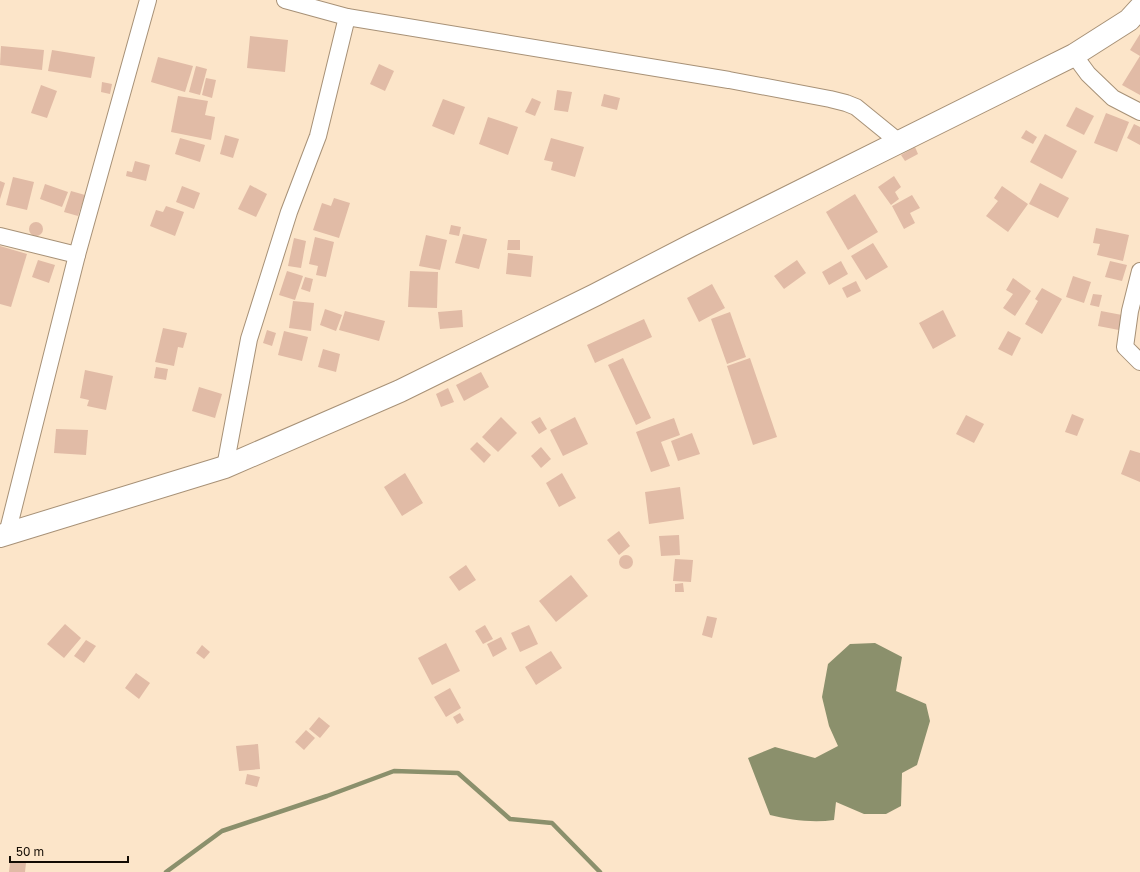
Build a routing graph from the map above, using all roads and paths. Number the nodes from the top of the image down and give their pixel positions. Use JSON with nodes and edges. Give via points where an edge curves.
{"nodes":[{"id":1,"x":148,"y":0,"type":"edge"},
{"id":2,"x":285,"y":0,"type":"edge"},
{"id":3,"x":1140,"y":8,"type":"edge"},
{"id":4,"x":347,"y":17,"type":"junction"},
{"id":5,"x":1074,"y":55,"type":"junction"},
{"id":6,"x":1140,"y":112,"type":"edge"},
{"id":7,"x":898,"y":142,"type":"junction"},
{"id":8,"x":0,"y":236,"type":"edge"},
{"id":9,"x":77,"y":255,"type":"junction"},
{"id":10,"x":1140,"y":271,"type":"edge"},
{"id":11,"x":1140,"y":362,"type":"edge"},
{"id":12,"x":225,"y":467,"type":"junction"},
{"id":13,"x":3,"y":535,"type":"edge"}],
"edges":[{"from":1,"to":9,"type":"street"},
{"from":2,"to":4,"type":"street"},
{"from":3,"to":5,"type":"main road","via":[[1130,20]]},
{"from":4,"to":7,"type":"street","via":[[830,99],[856,107]]},
{"from":4,"to":12,"type":"street","via":[[318,136],[289,212],[249,339]]},
{"from":5,"to":6,"type":"street","via":[[1088,74],[1113,98]]},
{"from":5,"to":7,"type":"main road"},
{"from":7,"to":12,"type":"main road","via":[[400,391]]},
{"from":8,"to":9,"type":"street"},
{"from":9,"to":13,"type":"street"},
{"from":10,"to":11,"type":"street","via":[[1125,347]]},
{"from":12,"to":13,"type":"main road"}]}
